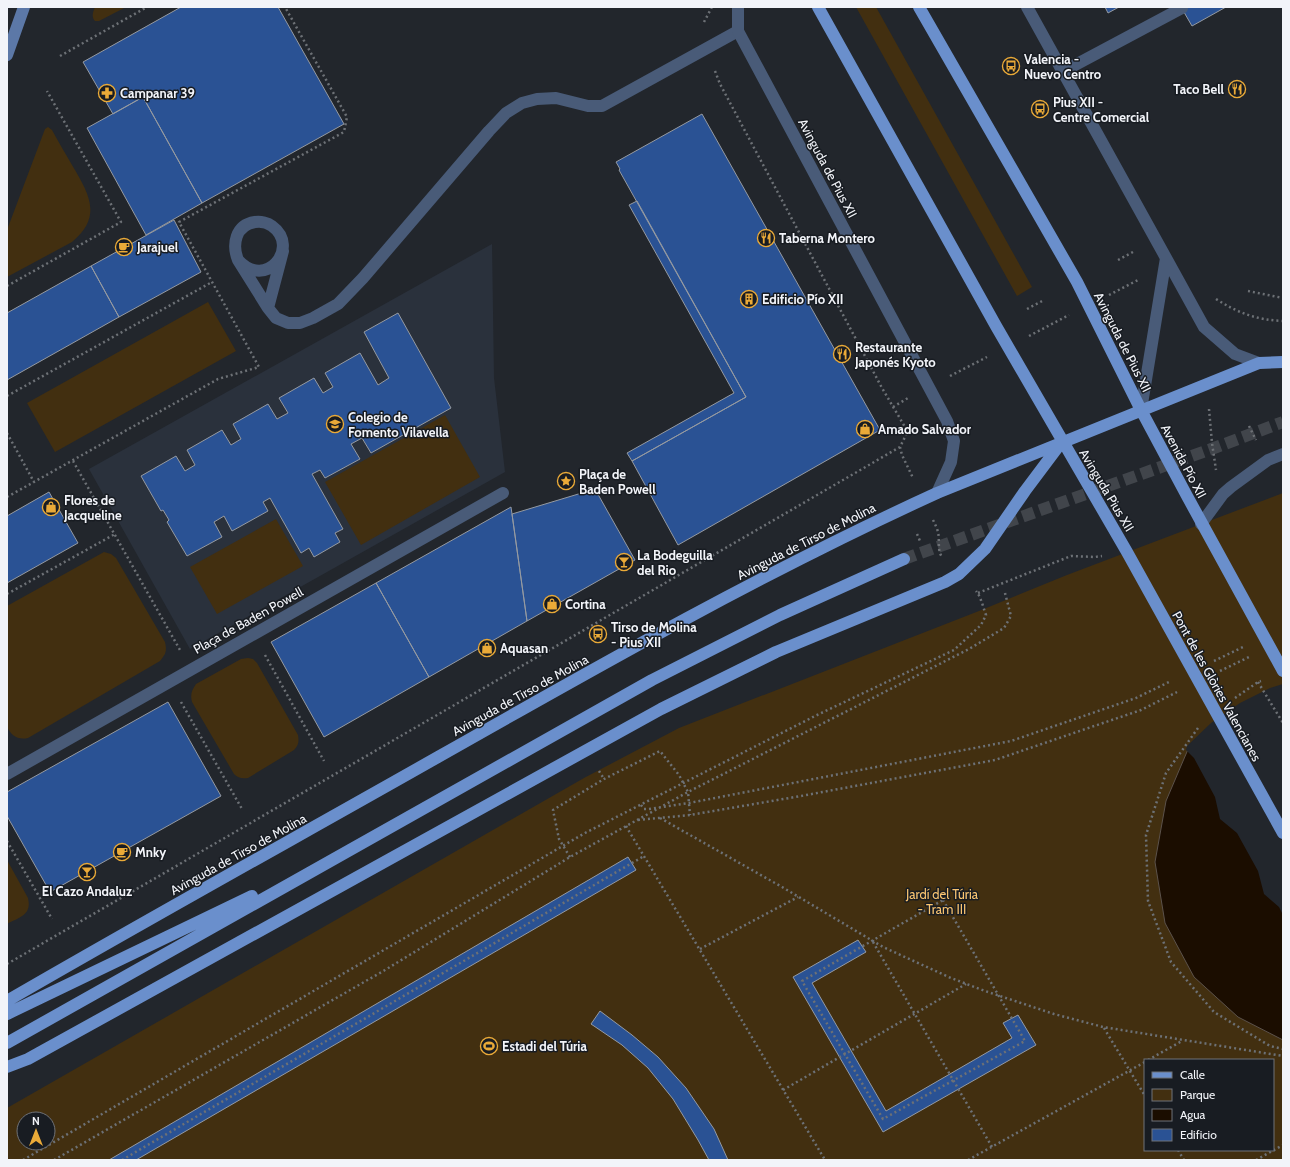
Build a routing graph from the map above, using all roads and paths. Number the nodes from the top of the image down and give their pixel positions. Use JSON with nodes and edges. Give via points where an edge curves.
{"nodes":[{"id":1,"x":24,"y":7,"type":"edge"},
{"id":2,"x":147,"y":7,"type":"edge"},
{"id":3,"x":285,"y":7,"type":"edge"},
{"id":4,"x":738,"y":7,"type":"edge"},
{"id":5,"x":818,"y":7,"type":"edge"},
{"id":6,"x":919,"y":7,"type":"edge"},
{"id":7,"x":1028,"y":7,"type":"edge"},
{"id":8,"x":1182,"y":8,"type":"dead end"},
{"id":9,"x":738,"y":31,"type":"junction"},
{"id":10,"x":7,"y":55,"type":"edge"},
{"id":11,"x":60,"y":56,"type":"dead end"},
{"id":12,"x":715,"y":70,"type":"dead end"},
{"id":13,"x":1062,"y":72,"type":"junction"},
{"id":14,"x":47,"y":92,"type":"dead end"},
{"id":15,"x":283,"y":251,"type":"junction"},
{"id":16,"x":1133,"y":252,"type":"dead end"},
{"id":17,"x":238,"y":260,"type":"junction"},
{"id":18,"x":1118,"y":260,"type":"dead end"},
{"id":19,"x":1165,"y":262,"type":"junction"},
{"id":20,"x":212,"y":282,"type":"junction"},
{"id":21,"x":7,"y":286,"type":"edge"},
{"id":22,"x":1248,"y":291,"type":"dead end"},
{"id":23,"x":1212,"y":296,"type":"dead end"},
{"id":24,"x":1283,"y":298,"type":"edge"},
{"id":25,"x":1044,"y":300,"type":"dead end"},
{"id":26,"x":1089,"y":305,"type":"junction"},
{"id":27,"x":268,"y":308,"type":"junction"},
{"id":28,"x":1027,"y":310,"type":"dead end"},
{"id":29,"x":1283,"y":320,"type":"edge"},
{"id":30,"x":1008,"y":347,"type":"junction"},
{"id":31,"x":1283,"y":362,"type":"edge"},
{"id":32,"x":1259,"y":364,"type":"junction"},
{"id":33,"x":929,"y":386,"type":"junction"},
{"id":34,"x":7,"y":396,"type":"edge"},
{"id":35,"x":893,"y":406,"type":"junction"},
{"id":36,"x":1142,"y":410,"type":"junction"},
{"id":37,"x":1249,"y":426,"type":"dead end"},
{"id":38,"x":7,"y":433,"type":"edge"},
{"id":39,"x":1256,"y":440,"type":"dead end"},
{"id":40,"x":1062,"y":442,"type":"junction"},
{"id":41,"x":900,"y":447,"type":"junction"},
{"id":42,"x":1283,"y":454,"type":"edge"},
{"id":43,"x":902,"y":455,"type":"dead end"},
{"id":44,"x":73,"y":461,"type":"junction"},
{"id":45,"x":34,"y":482,"type":"junction"},
{"id":46,"x":503,"y":493,"type":"dead end"},
{"id":47,"x":938,"y":493,"type":"junction"},
{"id":48,"x":7,"y":497,"type":"edge"},
{"id":49,"x":1201,"y":524,"type":"junction"},
{"id":50,"x":936,"y":528,"type":"dead end"},
{"id":51,"x":115,"y":534,"type":"junction"},
{"id":52,"x":1127,"y":552,"type":"junction"},
{"id":53,"x":904,"y":559,"type":"tunnel mouth"},
{"id":54,"x":945,"y":560,"type":"dead end"},
{"id":55,"x":1006,"y":593,"type":"dead end"},
{"id":56,"x":7,"y":594,"type":"edge"},
{"id":57,"x":254,"y":633,"type":"junction"},
{"id":58,"x":1248,"y":644,"type":"dead end"},
{"id":59,"x":1255,"y":654,"type":"dead end"},
{"id":60,"x":1213,"y":661,"type":"dead end"},
{"id":61,"x":191,"y":669,"type":"junction"},
{"id":62,"x":1219,"y":671,"type":"dead end"},
{"id":63,"x":1283,"y":671,"type":"edge"},
{"id":64,"x":1178,"y":678,"type":"dead end"},
{"id":65,"x":1264,"y":680,"type":"dead end"},
{"id":66,"x":169,"y":681,"type":"junction"},
{"id":67,"x":1258,"y":682,"type":"junction"},
{"id":68,"x":1184,"y":689,"type":"dead end"},
{"id":69,"x":1234,"y":699,"type":"dead end"},
{"id":70,"x":1283,"y":723,"type":"edge"},
{"id":71,"x":1200,"y":726,"type":"dead end"},
{"id":72,"x":324,"y":761,"type":"dead end"},
{"id":73,"x":7,"y":774,"type":"edge"},
{"id":74,"x":683,"y":783,"type":"junction"},
{"id":75,"x":688,"y":792,"type":"junction"},
{"id":76,"x":689,"y":803,"type":"junction"},
{"id":77,"x":641,"y":805,"type":"junction"},
{"id":78,"x":660,"y":808,"type":"junction"},
{"id":79,"x":242,"y":809,"type":"dead end"},
{"id":80,"x":690,"y":815,"type":"junction"},
{"id":81,"x":659,"y":818,"type":"junction"},
{"id":82,"x":636,"y":821,"type":"junction"},
{"id":83,"x":626,"y":826,"type":"junction"},
{"id":84,"x":1283,"y":833,"type":"edge"},
{"id":85,"x":7,"y":841,"type":"edge"},
{"id":86,"x":563,"y":846,"type":"junction"},
{"id":87,"x":350,"y":849,"type":"junction"},
{"id":88,"x":644,"y":856,"type":"junction"},
{"id":89,"x":570,"y":857,"type":"junction"},
{"id":90,"x":798,"y":897,"type":"junction"},
{"id":91,"x":52,"y":919,"type":"dead end"},
{"id":92,"x":872,"y":941,"type":"junction"},
{"id":93,"x":700,"y":949,"type":"junction"},
{"id":94,"x":7,"y":964,"type":"edge"},
{"id":95,"x":966,"y":984,"type":"junction"},
{"id":96,"x":1000,"y":997,"type":"junction"},
{"id":97,"x":7,"y":1001,"type":"edge"},
{"id":98,"x":7,"y":1014,"type":"edge"},
{"id":99,"x":915,"y":1014,"type":"junction"},
{"id":100,"x":1103,"y":1027,"type":"junction"},
{"id":101,"x":1183,"y":1040,"type":"junction"},
{"id":102,"x":7,"y":1043,"type":"edge"},
{"id":103,"x":1283,"y":1049,"type":"edge"},
{"id":104,"x":845,"y":1054,"type":"junction"},
{"id":105,"x":1283,"y":1056,"type":"edge"},
{"id":106,"x":1150,"y":1059,"type":"edge"},
{"id":107,"x":1144,"y":1063,"type":"edge"},
{"id":108,"x":7,"y":1067,"type":"edge"},
{"id":109,"x":1130,"y":1070,"type":"junction"},
{"id":110,"x":953,"y":1080,"type":"junction"},
{"id":111,"x":783,"y":1090,"type":"junction"},
{"id":112,"x":1144,"y":1094,"type":"edge"},
{"id":113,"x":1283,"y":1144,"type":"edge"},
{"id":114,"x":992,"y":1147,"type":"junction"},
{"id":115,"x":1274,"y":1149,"type":"edge"},
{"id":116,"x":1179,"y":1151,"type":"edge"},
{"id":117,"x":1271,"y":1151,"type":"edge"},
{"id":118,"x":23,"y":1160,"type":"edge"},
{"id":119,"x":54,"y":1160,"type":"edge"},
{"id":120,"x":122,"y":1160,"type":"edge"},
{"id":121,"x":825,"y":1160,"type":"edge"},
{"id":122,"x":968,"y":1160,"type":"edge"},
{"id":123,"x":1184,"y":1160,"type":"edge"},
{"id":124,"x":1256,"y":1160,"type":"edge"}],
"edges":[{"from":1,"to":10,"type":"main road"},
{"from":2,"to":11,"type":"path"},
{"from":3,"to":20,"type":"path","via":[[347,117],[344,132],[179,222]]},
{"from":4,"to":9,"type":"street","name":"Avinguda de Pius XII"},
{"from":5,"to":30,"type":"main road"},
{"from":6,"to":26,"type":"main road","name":"Avinguda de Pius XII"},
{"from":7,"to":13,"type":"street"},
{"from":8,"to":13,"type":"street"},
{"from":9,"to":27,"type":"street","via":[[602,106],[588,106],[556,98],[537,99],[506,113],[338,304],[300,323],[282,321]]},
{"from":9,"to":33,"type":"street","name":"Avinguda de Pius XII"},
{"from":12,"to":35,"type":"path","via":[[720,84]]},
{"from":13,"to":19,"type":"street"},
{"from":14,"to":21,"type":"path","via":[[121,222]]},
{"from":15,"to":17,"type":"street","via":[[275,265],[260,271],[251,270]]},
{"from":15,"to":17,"type":"street","via":[[281,236],[276,229],[270,224],[254,222],[247,225],[236,237],[234,245]]},
{"from":15,"to":27,"type":"street"},
{"from":16,"to":18,"type":"path"},
{"from":17,"to":27,"type":"street"},
{"from":19,"to":26,"type":"path"},
{"from":19,"to":32,"type":"street","via":[[1204,327],[1235,354]]},
{"from":19,"to":36,"type":"street","name":"Avinguda de Pius XII"},
{"from":20,"to":34,"type":"path"},
{"from":20,"to":44,"type":"path","via":[[259,367],[218,379]]},
{"from":22,"to":24,"type":"path"},
{"from":23,"to":29,"type":"path","via":[[1252,317]]},
{"from":25,"to":28,"type":"path"},
{"from":26,"to":30,"type":"path"},
{"from":26,"to":36,"type":"main road","name":"Avinguda de Pius XII"},
{"from":30,"to":33,"type":"path"},
{"from":30,"to":40,"type":"main road"},
{"from":31,"to":32,"type":"main road","name":"Avinguda de Tirso de Molina"},
{"from":32,"to":36,"type":"main road","name":"Avinguda de Tirso de Molina"},
{"from":33,"to":35,"type":"path"},
{"from":33,"to":47,"type":"street","name":"Avinguda de Pius XII","via":[[954,441],[950,462]]},
{"from":35,"to":41,"type":"path","via":[[905,427],[906,435]]},
{"from":36,"to":40,"type":"main road","name":"Avinguda de Tirso de Molina"},
{"from":36,"to":49,"type":"main road","name":"Avenida Pío XII"},
{"from":37,"to":39,"type":"path"},
{"from":38,"to":45,"type":"path"},
{"from":40,"to":47,"type":"main road","name":"Avinguda de Tirso de Molina"},
{"from":40,"to":52,"type":"main road","name":"Avinguda Pius XII"},
{"from":40,"to":108,"type":"main road","via":[[985,549],[959,574],[776,652],[661,709],[28,1059]]},
{"from":41,"to":43,"type":"path"},
{"from":41,"to":94,"type":"path"},
{"from":42,"to":49,"type":"street","via":[[1268,460],[1231,487]]},
{"from":44,"to":45,"type":"path"},
{"from":44,"to":51,"type":"path"},
{"from":45,"to":48,"type":"path"},
{"from":46,"to":57,"type":"street","name":"Plaça de Baden Powell"},
{"from":47,"to":97,"type":"main road","name":"Avinguda de Tirso de Molina","via":[[772,573],[617,656]]},
{"from":49,"to":63,"type":"main road"},
{"from":50,"to":54,"type":"path","via":[[940,555]]},
{"from":51,"to":56,"type":"path"},
{"from":51,"to":61,"type":"path"},
{"from":52,"to":74,"type":"path","via":[[1095,557],[1071,556],[978,593],[986,615],[981,625],[954,650]]},
{"from":52,"to":84,"type":"main road","name":"Pont de les Glòries Valencianes"},
{"from":53,"to":87,"type":"main road","via":[[780,615],[652,680]]},
{"from":55,"to":75,"type":"path","via":[[1011,616],[1004,628]]},
{"from":57,"to":61,"type":"street","name":"Plaça de Baden Powell"},
{"from":57,"to":72,"type":"path"},
{"from":58,"to":60,"type":"path"},
{"from":59,"to":62,"type":"path"},
{"from":61,"to":66,"type":"street","name":"Plaça de Baden Powell"},
{"from":64,"to":76,"type":"path","via":[[1136,698],[1011,741]]},
{"from":65,"to":67,"type":"path"},
{"from":66,"to":73,"type":"street","name":"Plaça de Baden Powell"},
{"from":66,"to":79,"type":"path"},
{"from":67,"to":69,"type":"path"},
{"from":67,"to":70,"type":"path"},
{"from":68,"to":80,"type":"path","via":[[1142,710],[995,760]]},
{"from":71,"to":103,"type":"path","via":[[1166,773],[1146,835],[1148,901],[1171,962],[1214,1012],[1270,1046]]},
{"from":74,"to":75,"type":"path"},
{"from":74,"to":77,"type":"path"},
{"from":74,"to":86,"type":"path","via":[[660,751],[604,779],[553,810]]},
{"from":75,"to":76,"type":"path"},
{"from":75,"to":78,"type":"path"},
{"from":76,"to":78,"type":"path"},
{"from":76,"to":80,"type":"path"},
{"from":77,"to":78,"type":"path","via":[[644,809]]},
{"from":77,"to":86,"type":"path"},
{"from":78,"to":82,"type":"path"},
{"from":80,"to":81,"type":"path"},
{"from":81,"to":82,"type":"path"},
{"from":81,"to":90,"type":"path"},
{"from":82,"to":83,"type":"path"},
{"from":83,"to":88,"type":"path"},
{"from":83,"to":89,"type":"path"},
{"from":85,"to":91,"type":"path"},
{"from":86,"to":89,"type":"path"},
{"from":86,"to":118,"type":"path"},
{"from":87,"to":98,"type":"main road"},
{"from":87,"to":102,"type":"main road"},
{"from":88,"to":93,"type":"path"},
{"from":88,"to":120,"type":"path"},
{"from":89,"to":119,"type":"path","via":[[385,970]]},
{"from":90,"to":92,"type":"path"},
{"from":90,"to":93,"type":"path"},
{"from":92,"to":95,"type":"path"},
{"from":92,"to":96,"type":"path","via":[[943,900]]},
{"from":92,"to":99,"type":"path"},
{"from":92,"to":104,"type":"path","via":[[802,982]]},
{"from":93,"to":111,"type":"path"},
{"from":95,"to":96,"type":"path"},
{"from":95,"to":99,"type":"path"},
{"from":96,"to":100,"type":"path"},
{"from":96,"to":110,"type":"path","via":[[1025,1041]]},
{"from":99,"to":104,"type":"path"},
{"from":99,"to":110,"type":"path"},
{"from":100,"to":101,"type":"path"},
{"from":100,"to":109,"type":"path"},
{"from":101,"to":105,"type":"path"},
{"from":101,"to":106,"type":"path"},
{"from":104,"to":110,"type":"path","via":[[883,1119]]},
{"from":104,"to":111,"type":"path"},
{"from":107,"to":109,"type":"path"},
{"from":109,"to":112,"type":"path"},
{"from":109,"to":114,"type":"path"},
{"from":110,"to":114,"type":"path"},
{"from":111,"to":121,"type":"path"},
{"from":113,"to":115,"type":"path"},
{"from":114,"to":122,"type":"path"},
{"from":116,"to":123,"type":"path"},
{"from":117,"to":124,"type":"path"}]}
